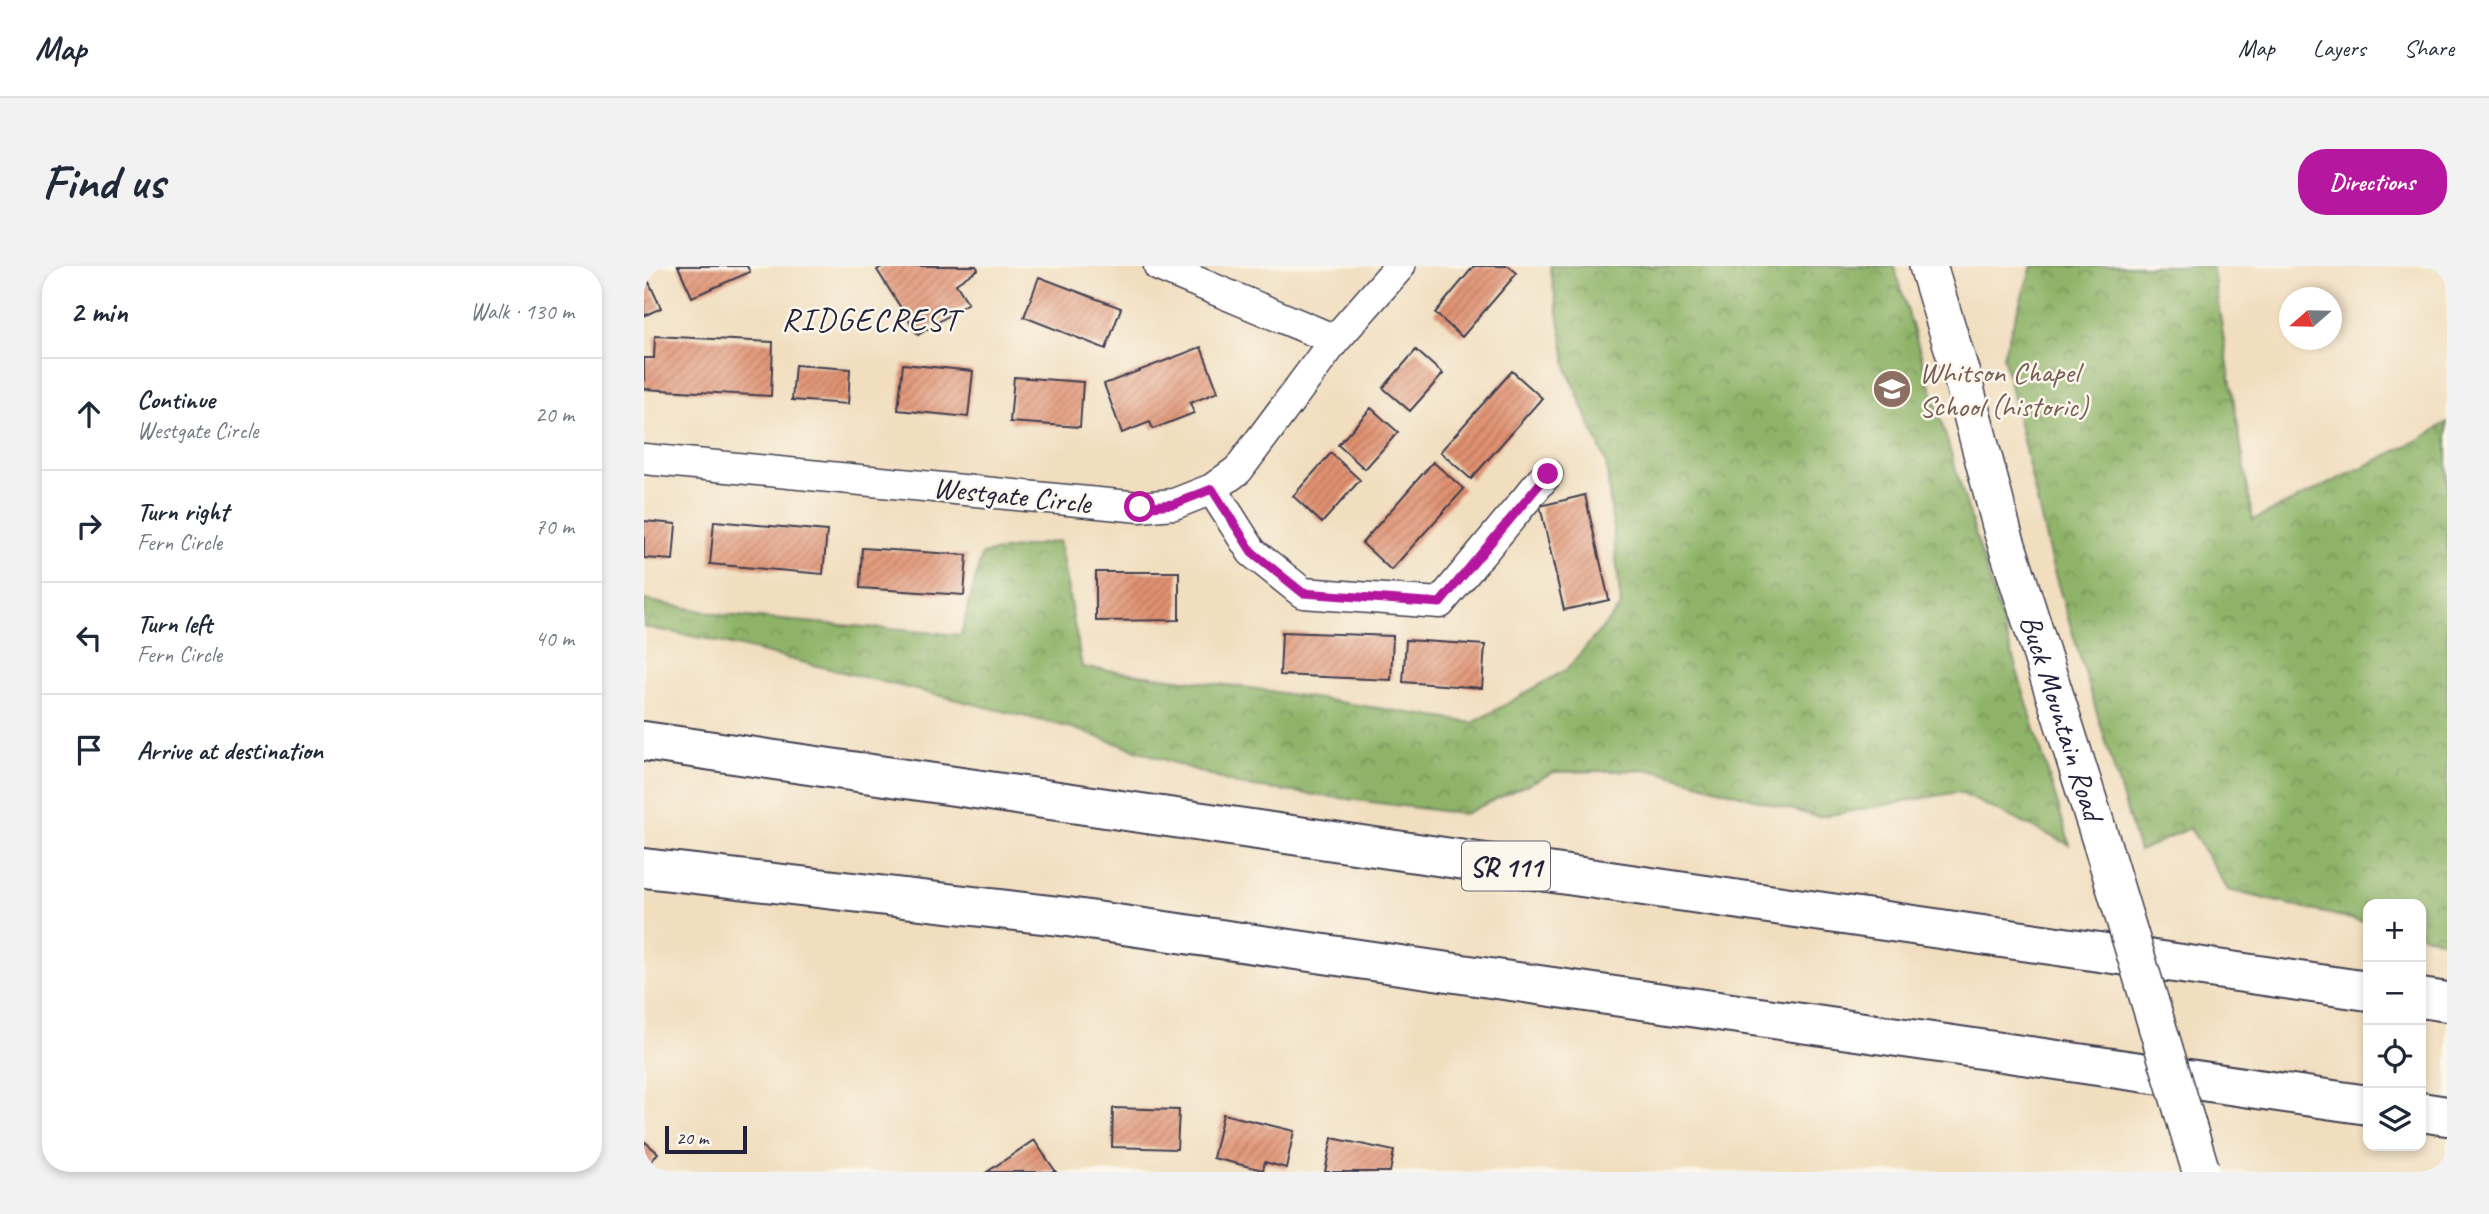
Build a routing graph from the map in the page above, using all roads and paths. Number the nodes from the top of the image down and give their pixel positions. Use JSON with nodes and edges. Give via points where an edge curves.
{"nodes":[{"id":1,"x":1159,"y":266,"type":"edge"},
{"id":2,"x":1400,"y":266,"type":"edge"},
{"id":3,"x":1928,"y":266,"type":"edge"},
{"id":4,"x":1335,"y":340,"type":"junction"},
{"id":5,"x":644,"y":459,"type":"edge"},
{"id":6,"x":1548,"y":474,"type":"dead end"},
{"id":7,"x":1212,"y":489,"type":"junction"},
{"id":8,"x":644,"y":741,"type":"edge"},
{"id":9,"x":644,"y":868,"type":"edge"},
{"id":10,"x":2363,"y":990,"type":"edge"},
{"id":11,"x":2426,"y":999,"type":"edge"},
{"id":12,"x":2447,"y":1002,"type":"edge"},
{"id":13,"x":2363,"y":1104,"type":"edge"},
{"id":14,"x":2426,"y":1113,"type":"edge"},
{"id":15,"x":2447,"y":1116,"type":"edge"},
{"id":16,"x":2200,"y":1170,"type":"edge"}],
"edges":[{"from":1,"to":4,"type":"street"},
{"from":2,"to":4,"type":"street","name":"Westgate Circle"},
{"from":3,"to":16,"type":"street","name":"Buck Mountain Road","bridge":true,"via":[[2003,533]]},
{"from":4,"to":7,"type":"street","name":"Westgate Circle","via":[[1238,470]]},
{"from":5,"to":7,"type":"street","name":"Westgate Circle","via":[[1140,507],[1174,504]]},
{"from":6,"to":7,"type":"street","via":[[1440,603],[1303,593],[1252,552]]},
{"from":8,"to":10,"type":"highway","number":"SR 111"},
{"from":9,"to":13,"type":"highway","via":[[1068,917]]},
{"from":11,"to":12,"type":"highway"},
{"from":14,"to":15,"type":"highway"}]}
